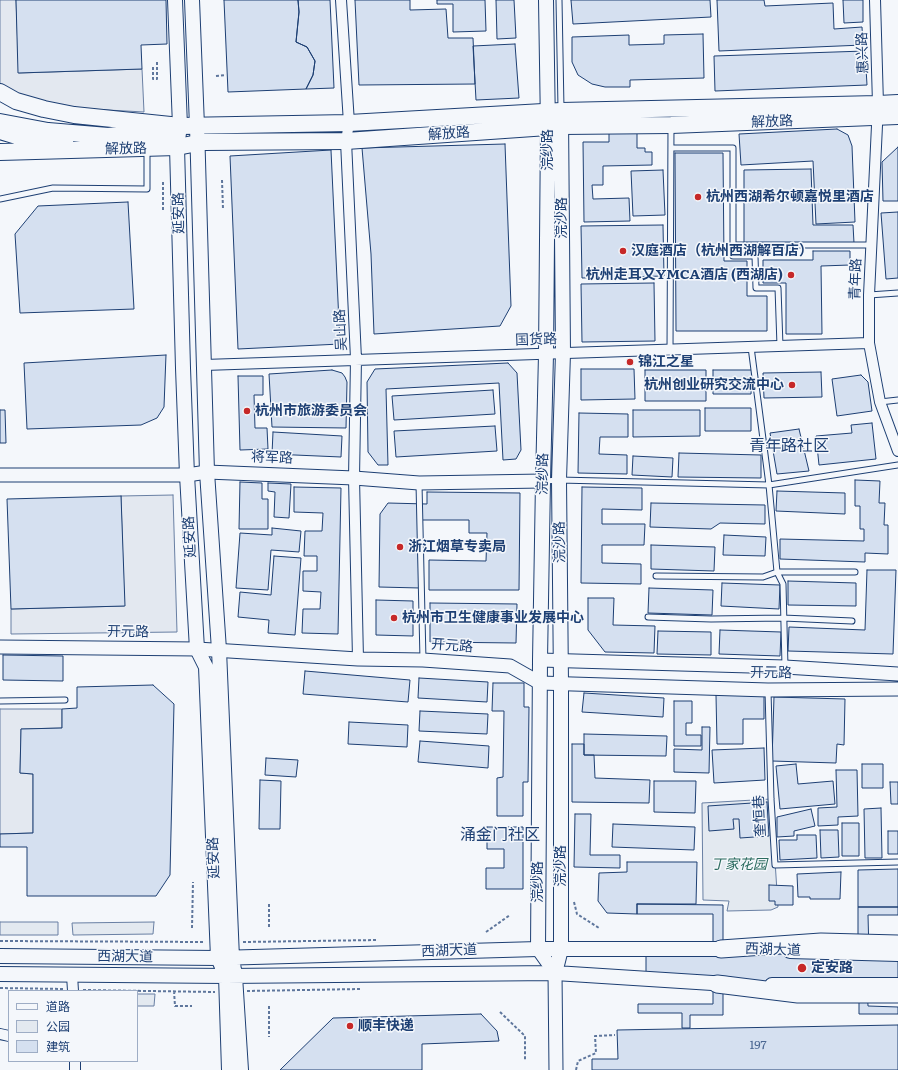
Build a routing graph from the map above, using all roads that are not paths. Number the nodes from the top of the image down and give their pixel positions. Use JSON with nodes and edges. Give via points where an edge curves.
{"nodes":[{"id":1,"x":175,"y":0,"type":"edge"},
{"id":2,"x":192,"y":0,"type":"edge"},
{"id":3,"x":341,"y":0,"type":"edge"},
{"id":4,"x":546,"y":0,"type":"edge"},
{"id":5,"x":559,"y":0,"type":"edge"},
{"id":6,"x":875,"y":0,"type":"edge"},
{"id":7,"x":0,"y":92,"type":"edge"},
{"id":8,"x":898,"y":103,"type":"edge"},
{"id":9,"x":878,"y":111,"type":"junction"},
{"id":10,"x":898,"y":116,"type":"edge"},
{"id":11,"x":554,"y":119,"type":"junction"},
{"id":12,"x":0,"y":122,"type":"edge"},
{"id":13,"x":349,"y":123,"type":"junction"},
{"id":14,"x":671,"y":125,"type":"junction"},
{"id":15,"x":180,"y":126,"type":"junction"},
{"id":16,"x":197,"y":126,"type":"junction"},
{"id":17,"x":0,"y":131,"type":"edge"},
{"id":18,"x":346,"y":141,"type":"junction"},
{"id":19,"x":198,"y":142,"type":"junction"},
{"id":20,"x":147,"y":148,"type":"junction"},
{"id":21,"x":178,"y":148,"type":"junction"},
{"id":22,"x":671,"y":148,"type":"junction"},
{"id":23,"x":0,"y":152,"type":"edge"},
{"id":24,"x":0,"y":199,"type":"edge"},
{"id":25,"x":733,"y":245,"type":"junction"},
{"id":26,"x":872,"y":245,"type":"junction"},
{"id":27,"x":898,"y":293,"type":"edge"},
{"id":28,"x":869,"y":295,"type":"junction"},
{"id":29,"x":869,"y":343,"type":"junction"},
{"id":30,"x":780,"y":346,"type":"junction"},
{"id":31,"x":751,"y":347,"type":"junction"},
{"id":32,"x":670,"y":350,"type":"junction"},
{"id":33,"x":563,"y":353,"type":"junction"},
{"id":34,"x":546,"y":354,"type":"junction"},
{"id":35,"x":356,"y":359,"type":"junction"},
{"id":36,"x":204,"y":365,"type":"junction"},
{"id":37,"x":898,"y":400,"type":"edge"},
{"id":38,"x":880,"y":402,"type":"junction"},
{"id":39,"x":898,"y":451,"type":"edge"},
{"id":40,"x":898,"y":465,"type":"edge"},
{"id":41,"x":207,"y":472,"type":"junction"},
{"id":42,"x":0,"y":475,"type":"edge"},
{"id":43,"x":187,"y":475,"type":"junction"},
{"id":44,"x":354,"y":478,"type":"junction"},
{"id":45,"x":559,"y":480,"type":"junction"},
{"id":46,"x":542,"y":481,"type":"junction"},
{"id":47,"x":419,"y":483,"type":"junction"},
{"id":48,"x":769,"y":485,"type":"junction"},
{"id":49,"x":777,"y":572,"type":"junction"},
{"id":50,"x":855,"y":572,"type":"dead end"},
{"id":51,"x":656,"y":576,"type":"dead end"},
{"id":52,"x":648,"y":617,"type":"dead end"},
{"id":53,"x":783,"y":618,"type":"junction"},
{"id":54,"x":852,"y":621,"type":"dead end"},
{"id":55,"x":0,"y":647,"type":"edge"},
{"id":56,"x":196,"y":649,"type":"junction"},
{"id":57,"x":219,"y":650,"type":"junction"},
{"id":58,"x":358,"y":659,"type":"junction"},
{"id":59,"x":423,"y":660,"type":"junction"},
{"id":60,"x":540,"y":660,"type":"junction"},
{"id":61,"x":560,"y":660,"type":"junction"},
{"id":62,"x":785,"y":667,"type":"junction"},
{"id":63,"x":898,"y":674,"type":"edge"},
{"id":64,"x":540,"y":683,"type":"junction"},
{"id":65,"x":561,"y":684,"type":"junction"},
{"id":66,"x":898,"y":689,"type":"edge"},
{"id":67,"x":768,"y":690,"type":"junction"},
{"id":68,"x":65,"y":700,"type":"dead end"},
{"id":69,"x":0,"y":701,"type":"edge"},
{"id":70,"x":898,"y":862,"type":"edge"},
{"id":71,"x":898,"y":944,"type":"edge"},
{"id":72,"x":538,"y":949,"type":"junction"},
{"id":73,"x":561,"y":949,"type":"junction"},
{"id":74,"x":721,"y":949,"type":"junction"},
{"id":75,"x":898,"y":954,"type":"edge"},
{"id":76,"x":0,"y":956,"type":"edge"},
{"id":77,"x":218,"y":958,"type":"junction"},
{"id":78,"x":232,"y":958,"type":"junction"},
{"id":79,"x":555,"y":973,"type":"junction"},
{"id":80,"x":0,"y":974,"type":"edge"},
{"id":81,"x":230,"y":976,"type":"junction"},
{"id":82,"x":716,"y":984,"type":"junction"},
{"id":83,"x":73,"y":985,"type":"edge"},
{"id":84,"x":898,"y":985,"type":"edge"},
{"id":85,"x":231,"y":992,"type":"junction"},
{"id":86,"x":898,"y":994,"type":"edge"},
{"id":87,"x":229,"y":1070,"type":"edge"},
{"id":88,"x":241,"y":1070,"type":"edge"},
{"id":89,"x":556,"y":1070,"type":"edge"}],
"edges":[{"from":1,"to":15,"type":"main road","name":"延安路"},
{"from":2,"to":16,"type":"main road","name":"延安路"},
{"from":3,"to":13,"type":"street","name":"吴山路"},
{"from":4,"to":11,"type":"main road","name":"浣纱路"},
{"from":5,"to":11,"type":"lane"},
{"from":6,"to":9,"type":"street","name":"惠兴路"},
{"from":7,"to":15,"type":"main road","via":[[16,101],[74,115]]},
{"from":8,"to":9,"type":"main road","name":"解放路"},
{"from":9,"to":10,"type":"main road","name":"解放路"},
{"from":9,"to":11,"type":"main road","name":"解放路"},
{"from":9,"to":14,"type":"main road","name":"解放路"},
{"from":9,"to":26,"type":"street","name":"青年路"},
{"from":11,"to":13,"type":"main road","name":"解放路"},
{"from":11,"to":14,"type":"main road","name":"解放路"},
{"from":11,"to":18,"type":"main road","name":"解放路"},
{"from":11,"to":33,"type":"main road","name":"浣沙路"},
{"from":11,"to":34,"type":"main road","name":"浣纱路"},
{"from":12,"to":15,"type":"main road","via":[[48,131],[108,136],[146,133]]},
{"from":13,"to":16,"type":"main road","name":"解放路"},
{"from":13,"to":18,"type":"street","name":"吴山路"},
{"from":14,"to":22,"type":"lane"},
{"from":15,"to":16,"type":"main road","name":"解放路"},
{"from":15,"to":17,"type":"main road","via":[[168,136],[97,143],[20,137]]},
{"from":15,"to":21,"type":"main road","name":"延安路"},
{"from":16,"to":19,"type":"main road","name":"延安路"},
{"from":18,"to":19,"type":"main road","name":"解放路"},
{"from":18,"to":35,"type":"street","name":"吴山路"},
{"from":19,"to":21,"type":"main road","name":"解放路"},
{"from":19,"to":36,"type":"main road","name":"延安路"},
{"from":20,"to":21,"type":"main road","name":"解放路"},
{"from":20,"to":23,"type":"main road","name":"解放路"},
{"from":20,"to":24,"type":"lane","via":[[147,189],[52,188]]},
{"from":21,"to":43,"type":"main road","name":"延安路"},
{"from":22,"to":25,"type":"lane","via":[[733,148]]},
{"from":22,"to":32,"type":"lane"},
{"from":25,"to":26,"type":"lane"},
{"from":25,"to":30,"type":"lane","via":[[733,256],[755,256],[756,288],[778,288]]},
{"from":26,"to":28,"type":"street","name":"青年路"},
{"from":27,"to":28,"type":"lane"},
{"from":28,"to":29,"type":"street","name":"青年路"},
{"from":29,"to":30,"type":"street","name":"国货路"},
{"from":29,"to":38,"type":"street","name":"青年路"},
{"from":30,"to":31,"type":"street","name":"国货路"},
{"from":31,"to":32,"type":"street","name":"国货路"},
{"from":31,"to":48,"type":"lane"},
{"from":32,"to":33,"type":"street","name":"国货路"},
{"from":33,"to":34,"type":"street","name":"国货路"},
{"from":33,"to":45,"type":"main road","name":"浣沙路"},
{"from":34,"to":35,"type":"street","name":"国货路"},
{"from":34,"to":46,"type":"main road","name":"浣纱路"},
{"from":35,"to":36,"type":"street","name":"国货路"},
{"from":35,"to":44,"type":"street","name":"吴山路"},
{"from":36,"to":41,"type":"main road","name":"延安路"},
{"from":37,"to":38,"type":"lane"},
{"from":38,"to":39,"type":"street","name":"青年路"},
{"from":40,"to":48,"type":"lane"},
{"from":41,"to":43,"type":"street","name":"将军路"},
{"from":41,"to":44,"type":"street","name":"将军路"},
{"from":41,"to":57,"type":"main road","name":"延安路"},
{"from":42,"to":43,"type":"street","name":"将军路"},
{"from":43,"to":56,"type":"main road","name":"延安路"},
{"from":44,"to":47,"type":"street","name":"将军路"},
{"from":44,"to":58,"type":"street","name":"吴山路"},
{"from":45,"to":46,"type":"lane"},
{"from":45,"to":48,"type":"lane"},
{"from":45,"to":61,"type":"main road","name":"浣沙路"},
{"from":46,"to":47,"type":"street","name":"将军路"},
{"from":46,"to":60,"type":"main road","name":"浣纱路"},
{"from":47,"to":59,"type":"lane"},
{"from":48,"to":49,"type":"lane"},
{"from":49,"to":50,"type":"lane"},
{"from":49,"to":51,"type":"lane","via":[[763,577]]},
{"from":49,"to":53,"type":"lane","via":[[783,584]]},
{"from":52,"to":53,"type":"lane"},
{"from":53,"to":54,"type":"lane"},
{"from":53,"to":62,"type":"lane"},
{"from":55,"to":56,"type":"street","name":"开元路"},
{"from":56,"to":57,"type":"street","name":"开元路"},
{"from":56,"to":77,"type":"main road","name":"延安路","via":[[206,667]]},
{"from":57,"to":58,"type":"street","name":"开元路"},
{"from":57,"to":78,"type":"main road","name":"延安路"},
{"from":58,"to":59,"type":"street","name":"开元路"},
{"from":59,"to":64,"type":"street","name":"开元路","via":[[510,666]]},
{"from":60,"to":61,"type":"street","name":"开元路"},
{"from":60,"to":64,"type":"main road","name":"浣纱路"},
{"from":61,"to":62,"type":"street","name":"开元路"},
{"from":61,"to":65,"type":"main road","name":"浣沙路"},
{"from":62,"to":63,"type":"street","name":"开元路"},
{"from":64,"to":65,"type":"street","name":"开元路"},
{"from":64,"to":72,"type":"main road","name":"浣纱路"},
{"from":65,"to":67,"type":"street","name":"开元路"},
{"from":65,"to":73,"type":"main road","name":"浣沙路"},
{"from":66,"to":67,"type":"street","name":"开元路"},
{"from":67,"to":70,"type":"lane","name":"奎恒巷","via":[[775,865]]},
{"from":68,"to":69,"type":"lane"},
{"from":71,"to":74,"type":"highway","via":[[822,942]]},
{"from":72,"to":73,"type":"main road","name":"西湖大道"},
{"from":72,"to":78,"type":"main road","name":"西湖大道"},
{"from":72,"to":79,"type":"street"},
{"from":73,"to":74,"type":"main road","name":"西湖大道"},
{"from":73,"to":79,"type":"main road","name":"浣沙路"},
{"from":74,"to":75,"type":"main road","name":"西湖大道"},
{"from":76,"to":77,"type":"main road","name":"西湖大道"},
{"from":77,"to":78,"type":"main road","name":"西湖大道"},
{"from":77,"to":81,"type":"main road","name":"延安路"},
{"from":78,"to":81,"type":"main road","name":"延安路"},
{"from":79,"to":81,"type":"main road","name":"西湖大道"},
{"from":79,"to":82,"type":"main road","name":"西湖大道"},
{"from":79,"to":89,"type":"street"},
{"from":80,"to":83,"type":"main road","name":"西湖大道"},
{"from":81,"to":83,"type":"main road","name":"西湖大道"},
{"from":81,"to":85,"type":"main road","name":"延安路"},
{"from":82,"to":84,"type":"main road","name":"西湖大道"},
{"from":82,"to":86,"type":"highway","via":[[798,994]]},
{"from":85,"to":87,"type":"main road","name":"延安路"},
{"from":85,"to":88,"type":"main road","name":"延安路"}]}
